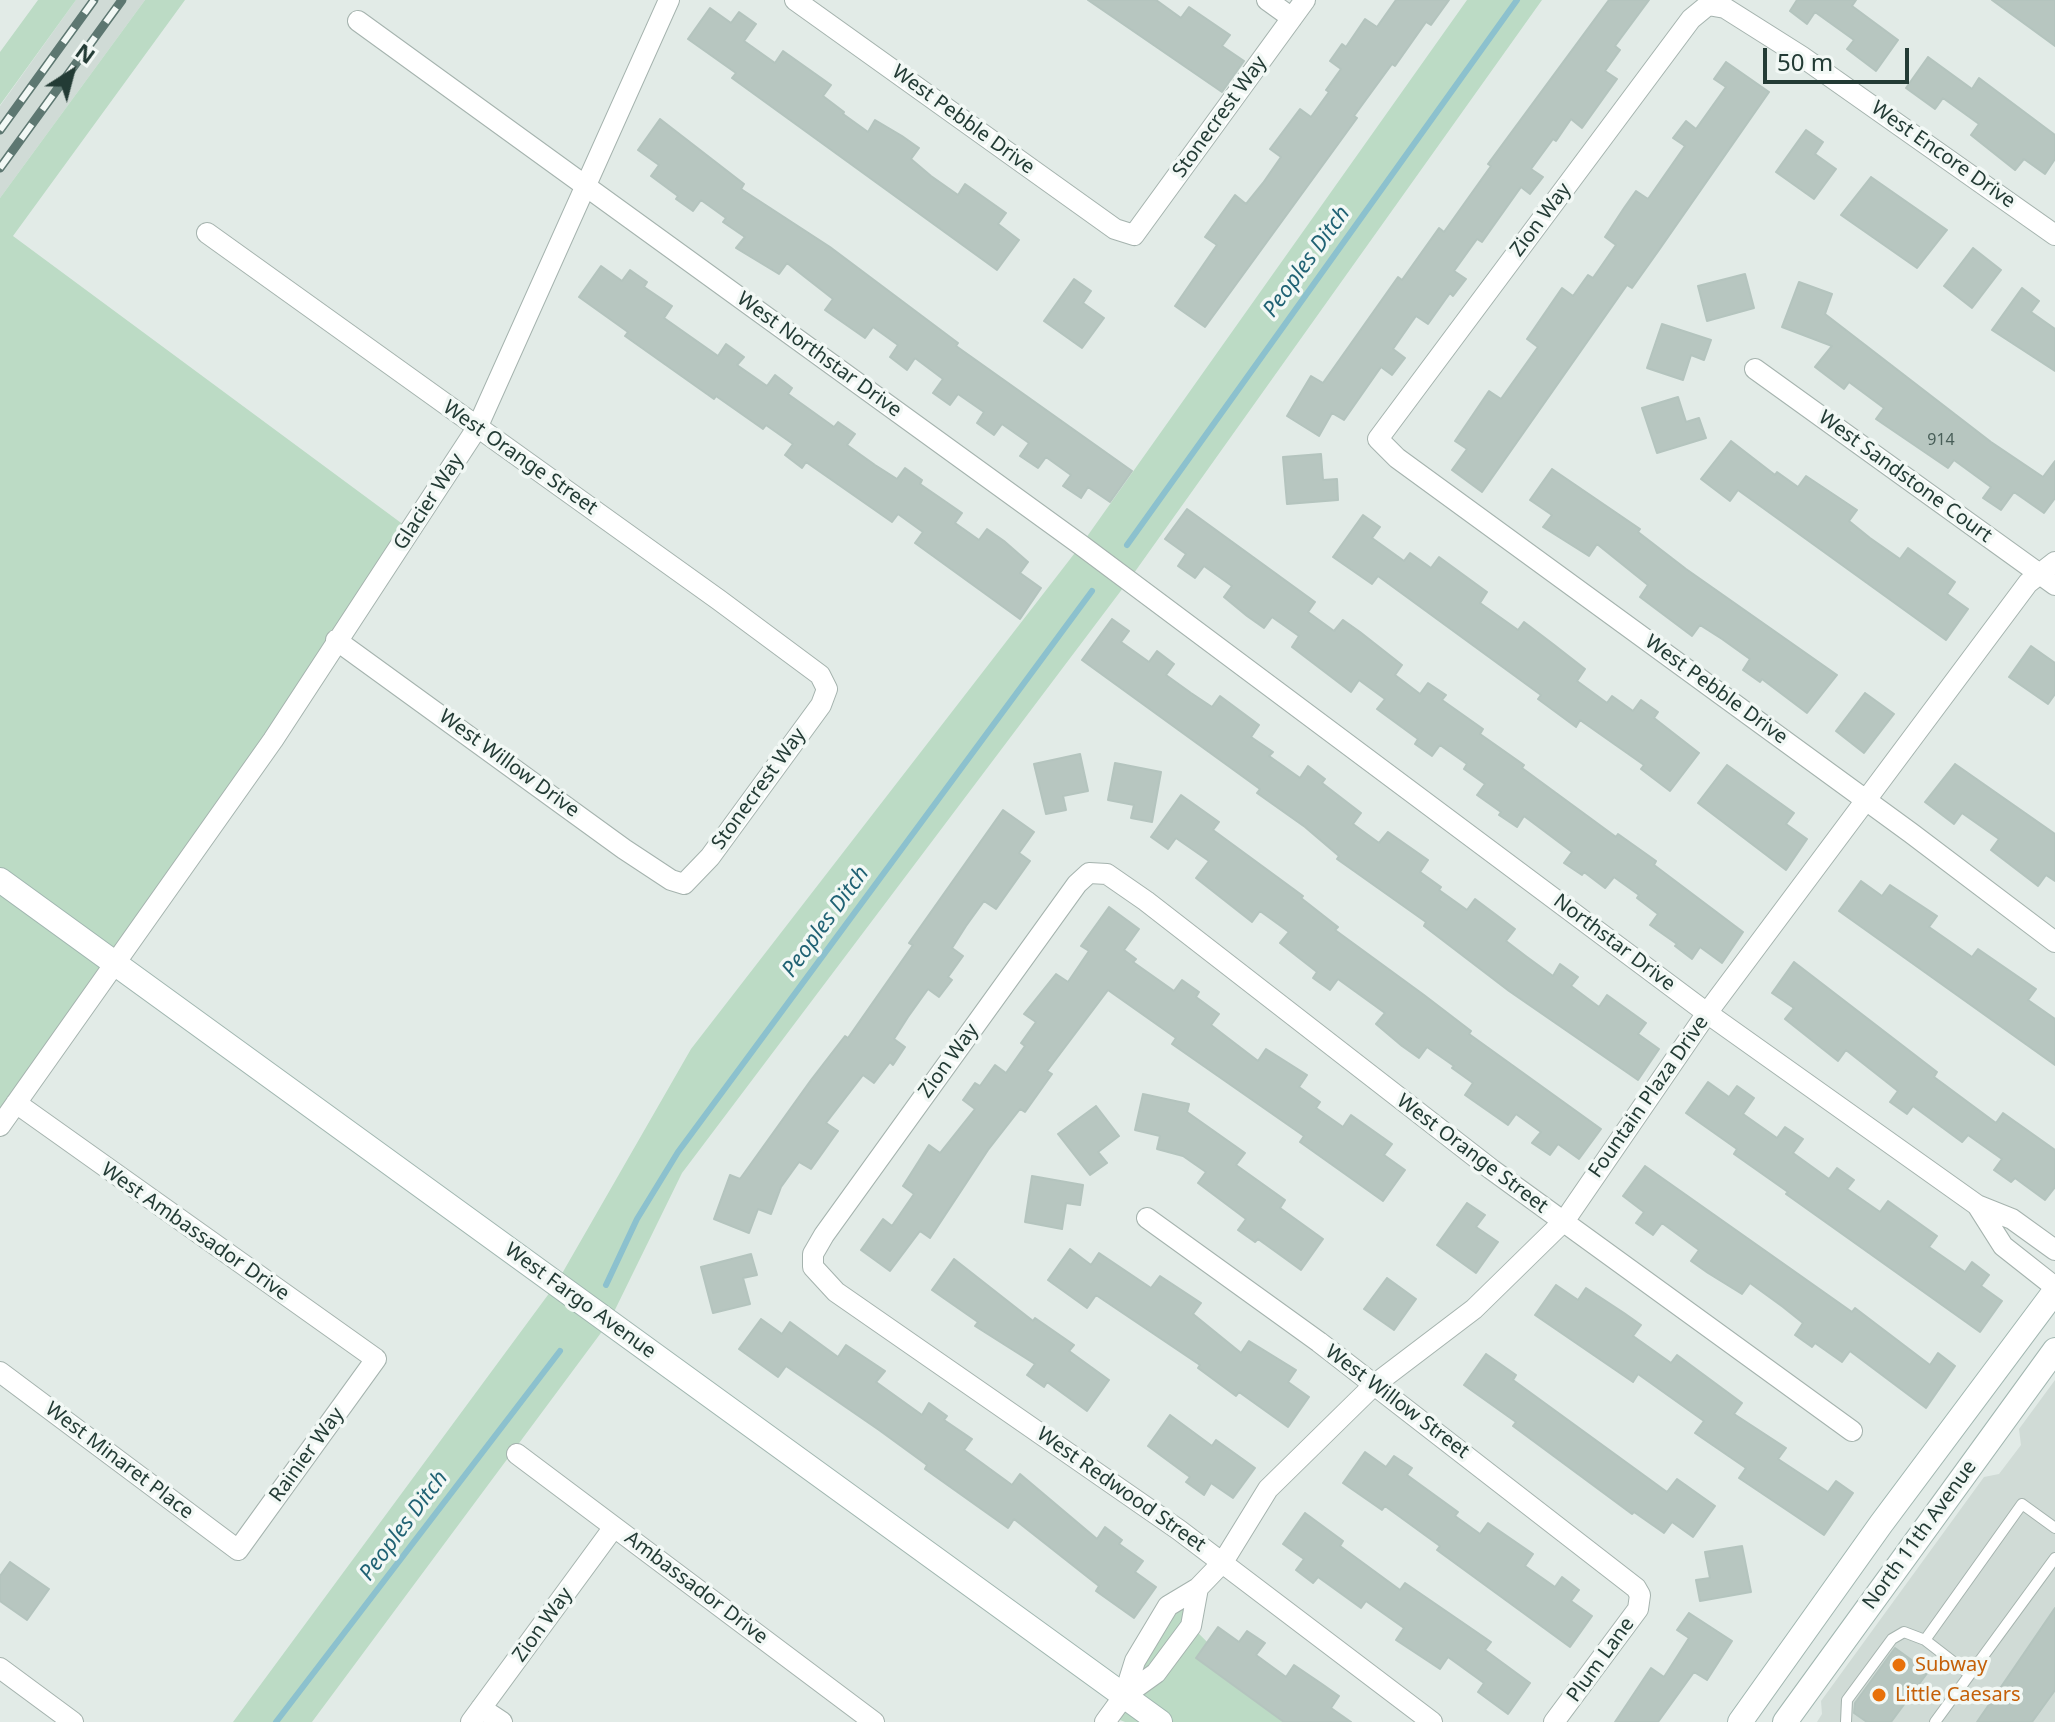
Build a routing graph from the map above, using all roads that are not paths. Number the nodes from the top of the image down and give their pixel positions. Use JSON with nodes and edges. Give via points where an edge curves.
{"nodes":[{"id":1,"x":669,"y":0,"type":"edge"},
{"id":2,"x":795,"y":0,"type":"edge"},
{"id":3,"x":1267,"y":0,"type":"edge"},
{"id":4,"x":1305,"y":0,"type":"edge"},
{"id":5,"x":1708,"y":5,"type":"joint"},
{"id":6,"x":1292,"y":18,"type":"junction"},
{"id":7,"x":358,"y":21,"type":"dead end"},
{"id":8,"x":586,"y":187,"type":"junction"},
{"id":9,"x":207,"y":233,"type":"dead end"},
{"id":10,"x":1134,"y":235,"type":"joint"},
{"id":11,"x":2055,"y":235,"type":"edge"},
{"id":12,"x":1755,"y":369,"type":"dead end"},
{"id":13,"x":477,"y":428,"type":"junction"},
{"id":14,"x":1378,"y":439,"type":"joint"},
{"id":15,"x":2050,"y":574,"type":"edge"},
{"id":16,"x":336,"y":640,"type":"junction"},
{"id":17,"x":827,"y":689,"type":"joint"},
{"id":18,"x":1279,"y":691,"type":"joint"},
{"id":19,"x":1867,"y":800,"type":"junction"},
{"id":20,"x":1098,"y":871,"type":"joint"},
{"id":21,"x":0,"y":880,"type":"edge"},
{"id":22,"x":684,"y":884,"type":"joint"},
{"id":23,"x":2055,"y":942,"type":"edge"},
{"id":24,"x":115,"y":962,"type":"junction"},
{"id":25,"x":1707,"y":1013,"type":"junction"},
{"id":26,"x":16,"y":1103,"type":"junction"},
{"id":27,"x":0,"y":1126,"type":"edge"},
{"id":28,"x":1977,"y":1205,"type":"junction"},
{"id":29,"x":1147,"y":1218,"type":"dead end"},
{"id":30,"x":1563,"y":1221,"type":"junction"},
{"id":31,"x":2055,"y":1250,"type":"edge"},
{"id":32,"x":812,"y":1261,"type":"joint"},
{"id":33,"x":2055,"y":1289,"type":"edge"},
{"id":34,"x":2055,"y":1350,"type":"edge"},
{"id":35,"x":376,"y":1359,"type":"joint"},
{"id":36,"x":0,"y":1372,"type":"edge"},
{"id":37,"x":1374,"y":1385,"type":"junction"},
{"id":38,"x":1852,"y":1431,"type":"dead end"},
{"id":39,"x":517,"y":1454,"type":"dead end"},
{"id":40,"x":1881,"y":1524,"type":"junction"},
{"id":41,"x":614,"y":1527,"type":"junction"},
{"id":42,"x":2055,"y":1528,"type":"edge"},
{"id":43,"x":238,"y":1550,"type":"joint"},
{"id":44,"x":2055,"y":1558,"type":"edge"},
{"id":45,"x":1223,"y":1562,"type":"junction"},
{"id":46,"x":1198,"y":1588,"type":"junction"},
{"id":47,"x":1640,"y":1595,"type":"joint"},
{"id":48,"x":1925,"y":1640,"type":"junction"},
{"id":49,"x":0,"y":1668,"type":"edge"},
{"id":50,"x":1969,"y":1674,"type":"junction"},
{"id":51,"x":1124,"y":1696,"type":"junction"},
{"id":52,"x":476,"y":1715,"type":"edge"},
{"id":53,"x":1786,"y":1721,"type":"edge"},
{"id":54,"x":73,"y":1722,"type":"edge"},
{"id":55,"x":502,"y":1722,"type":"edge"},
{"id":56,"x":874,"y":1722,"type":"edge"},
{"id":57,"x":1105,"y":1722,"type":"edge"},
{"id":58,"x":1160,"y":1722,"type":"edge"},
{"id":59,"x":1432,"y":1722,"type":"edge"},
{"id":60,"x":1554,"y":1722,"type":"edge"},
{"id":61,"x":1740,"y":1722,"type":"edge"},
{"id":62,"x":1846,"y":1722,"type":"edge"},
{"id":63,"x":1935,"y":1722,"type":"edge"}],
"edges":[{"from":1,"to":8,"type":"street","name":"Glacier Way"},
{"from":2,"to":10,"type":"street","name":"West Pebble Drive","via":[[1115,229]]},
{"from":3,"to":6,"type":"street"},
{"from":4,"to":6,"type":"street","name":"Stonecrest Way"},
{"from":5,"to":11,"type":"street","name":"West Encore Drive","via":[[1725,8],[1801,56]]},
{"from":5,"to":14,"type":"street","name":"Zion Way","via":[[1691,19]]},
{"from":6,"to":10,"type":"street","name":"Stonecrest Way"},
{"from":7,"to":8,"type":"street","name":"West Northstar Drive"},
{"from":8,"to":13,"type":"street","name":"Glacier Way"},
{"from":8,"to":18,"type":"street","name":"West Northstar Drive"},
{"from":9,"to":13,"type":"street","name":"West Orange Street"},
{"from":12,"to":15,"type":"street","name":"West Sandstone Court"},
{"from":13,"to":16,"type":"street","name":"Glacier Way"},
{"from":13,"to":17,"type":"street","name":"West Orange Street","via":[[820,675]]},
{"from":14,"to":19,"type":"street","name":"West Pebble Drive","via":[[1397,458]]},
{"from":15,"to":19,"type":"street","name":"Fountain Plaza Drive","via":[[2028,583]]},
{"from":16,"to":22,"type":"street","name":"West Willow Drive","via":[[624,849]]},
{"from":16,"to":24,"type":"street","name":"Glacier Way","via":[[273,740]]},
{"from":17,"to":22,"type":"street","name":"Stonecrest Way","via":[[821,705],[719,845]]},
{"from":18,"to":25,"type":"street","name":"Northstar Drive"},
{"from":19,"to":23,"type":"street","name":"West Pebble Drive"},
{"from":19,"to":25,"type":"street","name":"Fountain Plaza Drive"},
{"from":20,"to":30,"type":"street","name":"West Orange Street","via":[[1146,901],[1366,1075]]},
{"from":20,"to":32,"type":"street","name":"Zion Way","via":[[1077,884],[824,1235]]},
{"from":21,"to":24,"type":"main road","name":"West Fargo Avenue"},
{"from":24,"to":26,"type":"street","name":"Glacier Way"},
{"from":24,"to":51,"type":"main road","name":"West Fargo Avenue"},
{"from":25,"to":28,"type":"street","name":"Northstar Drive"},
{"from":25,"to":30,"type":"street","name":"Fountain Plaza Drive"},
{"from":26,"to":27,"type":"street","name":"Glacier Way"},
{"from":26,"to":35,"type":"street","name":"West Ambassador Drive"},
{"from":28,"to":31,"type":"street","via":[[2012,1219]]},
{"from":28,"to":33,"type":"street","name":"Northstar Drive","via":[[2003,1246]]},
{"from":29,"to":37,"type":"street","name":"West Willow Street"},
{"from":30,"to":37,"type":"street","name":"Fountain Plaza Drive","via":[[1474,1309]]},
{"from":30,"to":38,"type":"street","name":"West Orange Street"},
{"from":32,"to":45,"type":"street","name":"West Redwood Street","via":[[836,1292]]},
{"from":33,"to":40,"type":"main road","name":"North 11th Avenue"},
{"from":34,"to":53,"type":"main road","name":"North 11th Avenue"},
{"from":35,"to":43,"type":"street","name":"Rainier Way"},
{"from":36,"to":43,"type":"street","name":"West Minaret Place"},
{"from":37,"to":45,"type":"street","name":"Fountain Plaza Drive","via":[[1268,1489]]},
{"from":37,"to":47,"type":"street","name":"West Willow Street","via":[[1613,1567]]},
{"from":39,"to":41,"type":"street","name":"Ambassador Drive"},
{"from":40,"to":53,"type":"main road","name":"North 11th Avenue","via":[[1871,1560],[1789,1673]]},
{"from":40,"to":61,"type":"main road","name":"North 11th Avenue"},
{"from":41,"to":52,"type":"street","name":"Zion Way"},
{"from":41,"to":56,"type":"street","name":"Ambassador Drive"},
{"from":42,"to":48,"type":"lane","via":[[2022,1504]]},
{"from":44,"to":50,"type":"lane"},
{"from":45,"to":46,"type":"street","name":"Fountain Plaza Drive"},
{"from":45,"to":59,"type":"street","name":"West Redwood Street"},
{"from":46,"to":51,"type":"street","name":"Fountain Plaza Drive","via":[[1168,1606],[1135,1661]]},
{"from":46,"to":51,"type":"street","name":"Fountain Plaza Drive","via":[[1191,1626],[1156,1673]]},
{"from":47,"to":60,"type":"street","name":"Plum Lane","via":[[1638,1609]]},
{"from":48,"to":50,"type":"lane"},
{"from":48,"to":62,"type":"lane","via":[[1904,1632],[1892,1639],[1847,1700]]},
{"from":49,"to":54,"type":"street"},
{"from":50,"to":63,"type":"lane"},
{"from":51,"to":57,"type":"street","name":"Fountain Plaza Drive"},
{"from":51,"to":58,"type":"main road","name":"West Fargo Avenue"},
{"from":52,"to":55,"type":"street"}]}
